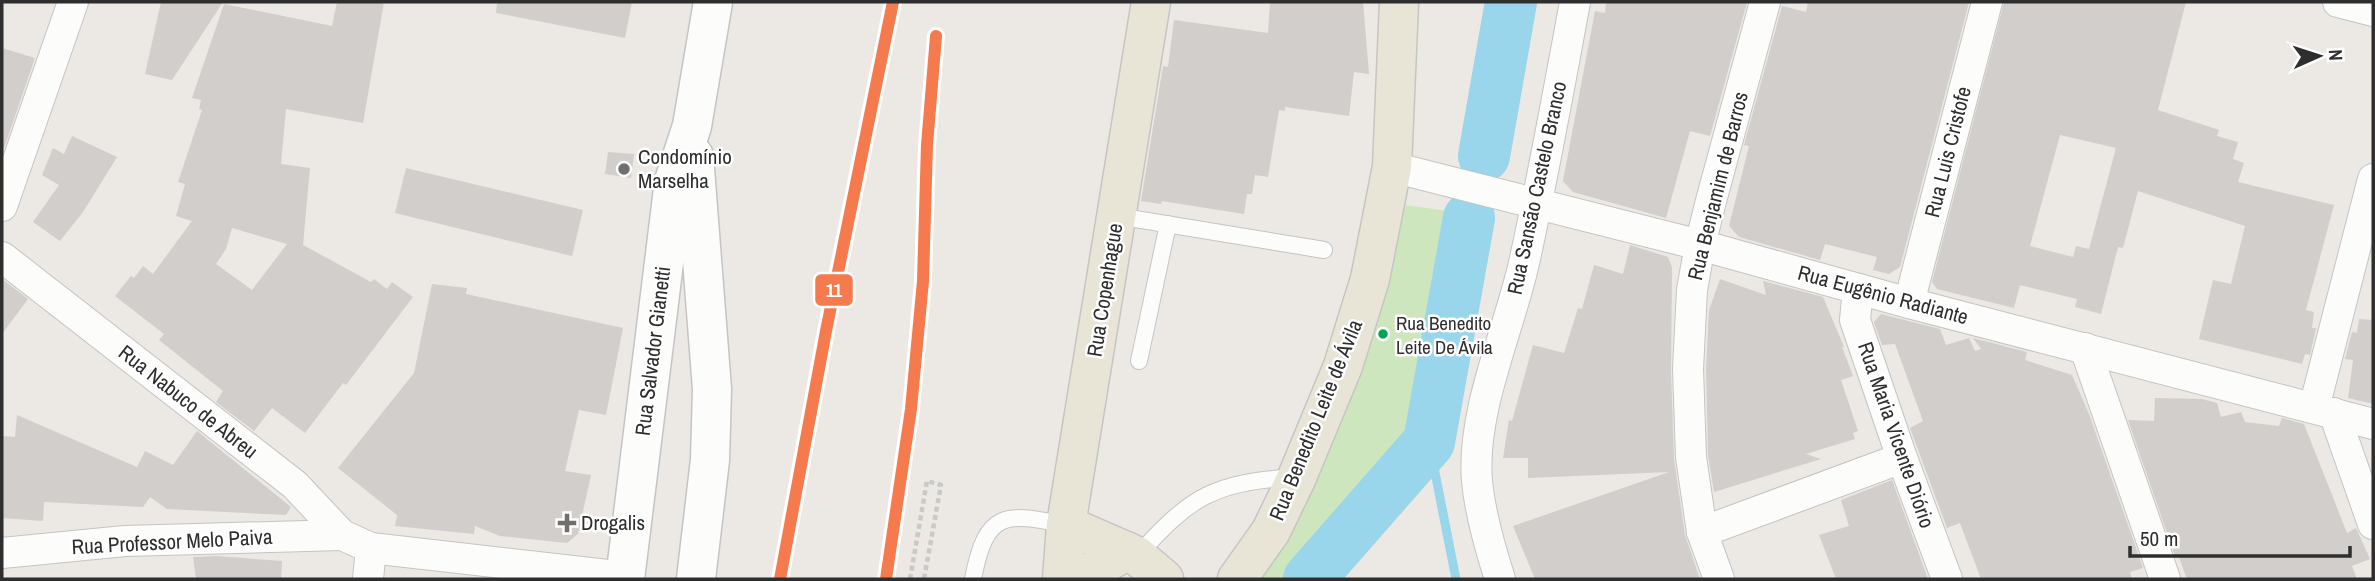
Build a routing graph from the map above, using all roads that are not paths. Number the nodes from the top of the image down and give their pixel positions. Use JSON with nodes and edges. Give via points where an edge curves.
{"nodes":[{"id":1,"x":73,"y":2,"type":"edge"},
{"id":2,"x":713,"y":2,"type":"edge"},
{"id":3,"x":1151,"y":2,"type":"edge"},
{"id":4,"x":1399,"y":2,"type":"edge"},
{"id":5,"x":1575,"y":2,"type":"edge"},
{"id":6,"x":1765,"y":2,"type":"edge"},
{"id":7,"x":1987,"y":2,"type":"edge"},
{"id":8,"x":2337,"y":2,"type":"edge"},
{"id":9,"x":2373,"y":11,"type":"edge"},
{"id":10,"x":692,"y":125,"type":"junction"},
{"id":11,"x":1392,"y":167,"type":"junction"},
{"id":12,"x":2373,"y":179,"type":"edge"},
{"id":13,"x":1524,"y":201,"type":"junction"},
{"id":14,"x":2,"y":206,"type":"edge"},
{"id":15,"x":2369,"y":215,"type":"edge"},
{"id":16,"x":1117,"y":216,"type":"junction"},
{"id":17,"x":1168,"y":224,"type":"junction"},
{"id":18,"x":1700,"y":245,"type":"junction"},
{"id":19,"x":1324,"y":250,"type":"dead end"},
{"id":20,"x":2,"y":257,"type":"edge"},
{"id":21,"x":1858,"y":289,"type":"junction"},
{"id":22,"x":1909,"y":303,"type":"junction"},
{"id":23,"x":2085,"y":348,"type":"junction"},
{"id":24,"x":1139,"y":361,"type":"dead end"},
{"id":25,"x":2324,"y":410,"type":"junction"},
{"id":26,"x":2373,"y":424,"type":"edge"},
{"id":27,"x":1902,"y":458,"type":"junction"},
{"id":28,"x":1297,"y":477,"type":"junction"},
{"id":29,"x":2373,"y":524,"type":"edge"},
{"id":30,"x":1066,"y":526,"type":"junction"},
{"id":31,"x":1702,"y":532,"type":"junction"},
{"id":32,"x":342,"y":536,"type":"junction"},
{"id":33,"x":372,"y":548,"type":"junction"},
{"id":34,"x":2,"y":553,"type":"edge"},
{"id":35,"x":1143,"y":562,"type":"edge"},
{"id":36,"x":585,"y":576,"type":"edge"},
{"id":37,"x":368,"y":579,"type":"edge"},
{"id":38,"x":629,"y":579,"type":"edge"},
{"id":39,"x":696,"y":579,"type":"edge"},
{"id":40,"x":972,"y":579,"type":"edge"},
{"id":41,"x":1062,"y":579,"type":"edge"},
{"id":42,"x":1079,"y":579,"type":"edge"},
{"id":43,"x":1237,"y":579,"type":"edge"},
{"id":44,"x":1500,"y":579,"type":"edge"},
{"id":45,"x":1719,"y":579,"type":"edge"},
{"id":46,"x":1947,"y":579,"type":"edge"},
{"id":47,"x":2165,"y":579,"type":"edge"}],
"edges":[{"from":1,"to":14,"type":"street"},
{"from":2,"to":10,"type":"main road","name":"Rua Salvador Gianetti"},
{"from":3,"to":16,"type":"main road","name":"Rua Copenhague"},
{"from":4,"to":11,"type":"main road","name":"Rua Benedito Leite de Ávila"},
{"from":5,"to":13,"type":"street","name":"Rua Sansão Castelo Branco"},
{"from":6,"to":18,"type":"street","name":"Rua Benjamim de Barros"},
{"from":7,"to":22,"type":"street","name":"Rua Luis Cristofe"},
{"from":8,"to":9,"type":"street"},
{"from":10,"to":38,"type":"main road","name":"Rua Salvador Gianetti","via":[[674,181]]},
{"from":10,"to":39,"type":"main road","name":"Rua Salvador Gianetti","via":[[712,389],[710,460]]},
{"from":11,"to":13,"type":"street","name":"Rua Eugênio Radiante"},
{"from":11,"to":28,"type":"main road","name":"Rua Benedito Leite de Ávila","via":[[1370,279],[1343,366]]},
{"from":12,"to":15,"type":"street"},
{"from":13,"to":18,"type":"street","name":"Rua Eugênio Radiante"},
{"from":13,"to":44,"type":"street","name":"Rua Sansão Castelo Branco","via":[[1524,265],[1479,440],[1477,481]]},
{"from":15,"to":25,"type":"street"},
{"from":16,"to":17,"type":"lane"},
{"from":16,"to":30,"type":"main road","name":"Rua Copenhague"},
{"from":17,"to":19,"type":"lane"},
{"from":17,"to":24,"type":"lane"},
{"from":18,"to":21,"type":"street","name":"Rua Eugênio Radiante"},
{"from":18,"to":31,"type":"street","name":"Rua Benjamim de Barros","via":[[1692,290],[1688,369],[1691,457]]},
{"from":20,"to":32,"type":"street","name":"Rua Nabuco de Abreu","via":[[295,485]]},
{"from":21,"to":22,"type":"street","name":"Rua Eugênio Radiante"},
{"from":21,"to":27,"type":"street","name":"Rua Maria Vicente Diório","via":[[1855,320]]},
{"from":22,"to":23,"type":"street","name":"Rua Eugênio Radiante"},
{"from":23,"to":25,"type":"street","name":"Rua Eugênio Radiante"},
{"from":23,"to":47,"type":"street"},
{"from":25,"to":26,"type":"street","name":"Rua Eugênio Radiante"},
{"from":25,"to":29,"type":"street"},
{"from":27,"to":31,"type":"street"},
{"from":27,"to":46,"type":"street","name":"Rua Maria Vicente Diório"},
{"from":28,"to":35,"type":"lane","via":[[1220,488],[1194,502],[1167,523]]},
{"from":28,"to":43,"type":"main road","name":"Rua Benedito Leite de Ávila","via":[[1271,531]]},
{"from":30,"to":35,"type":"main road"},
{"from":30,"to":40,"type":"lane","via":[[1028,517],[999,522],[983,541]]},
{"from":30,"to":41,"type":"main road","name":"Rua Copenhague"},
{"from":31,"to":45,"type":"street","name":"Rua Benjamim de Barros"},
{"from":32,"to":33,"type":"street","name":"Rua Nabuco de Abreu"},
{"from":32,"to":34,"type":"street","name":"Rua Professor Melo Paiva","via":[[125,541]]},
{"from":33,"to":36,"type":"street"},
{"from":33,"to":37,"type":"street"},
{"from":35,"to":42,"type":"main road"},
{"from":36,"to":38,"type":"street"}]}
